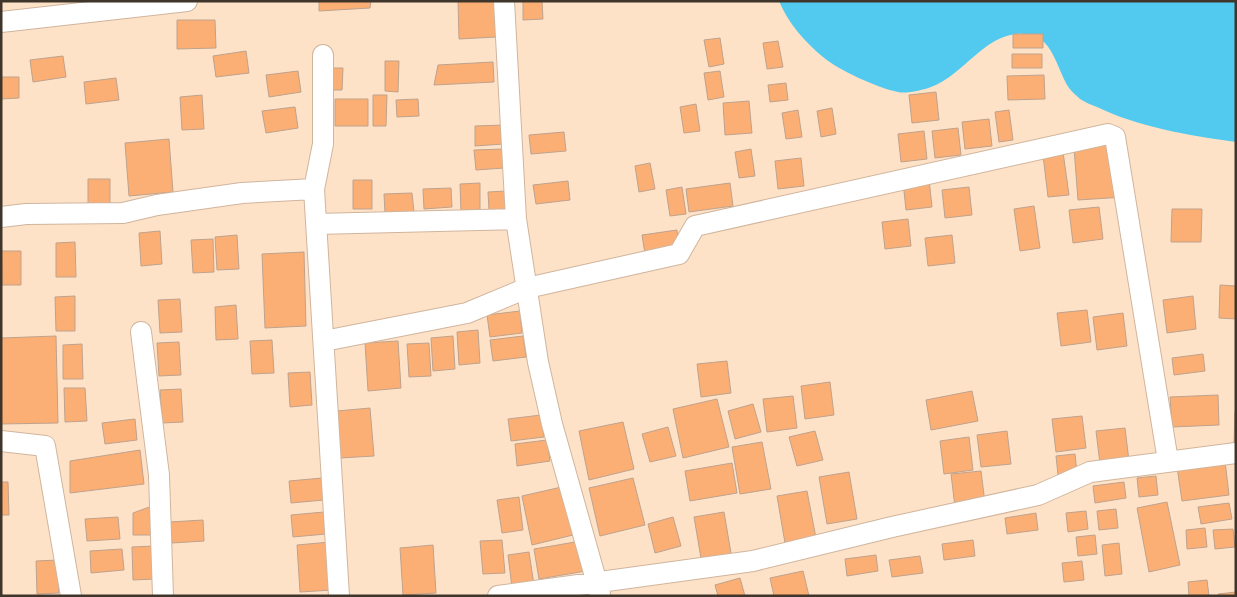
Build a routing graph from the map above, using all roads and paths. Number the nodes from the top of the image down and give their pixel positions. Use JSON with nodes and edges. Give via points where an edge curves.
{"nodes":[{"id":1,"x":187,"y":1,"type":"edge"},
{"id":2,"x":504,"y":1,"type":"edge"},
{"id":3,"x":1,"y":22,"type":"edge"},
{"id":4,"x":323,"y":54,"type":"dead end"},
{"id":5,"x":314,"y":189,"type":"junction"},
{"id":6,"x":1,"y":216,"type":"edge"},
{"id":7,"x":516,"y":219,"type":"junction"},
{"id":8,"x":316,"y":224,"type":"junction"},
{"id":9,"x":527,"y":288,"type":"junction"},
{"id":10,"x":141,"y":332,"type":"dead end"},
{"id":11,"x":324,"y":341,"type":"junction"},
{"id":12,"x":1,"y":441,"type":"edge"},
{"id":13,"x":1236,"y":453,"type":"edge"},
{"id":14,"x":1168,"y":461,"type":"junction"},
{"id":15,"x":599,"y":589,"type":"edge"},
{"id":16,"x":71,"y":596,"type":"edge"},
{"id":17,"x":163,"y":596,"type":"edge"},
{"id":18,"x":339,"y":596,"type":"edge"},
{"id":19,"x":498,"y":596,"type":"edge"}],
"edges":[{"from":1,"to":3,"type":"street"},
{"from":2,"to":7,"type":"street"},
{"from":4,"to":5,"type":"street","via":[[323,144]]},
{"from":5,"to":6,"type":"street","via":[[242,193],[123,213]]},
{"from":5,"to":8,"type":"street"},
{"from":7,"to":8,"type":"street"},
{"from":7,"to":9,"type":"street"},
{"from":8,"to":11,"type":"street"},
{"from":9,"to":11,"type":"street","via":[[467,313]]},
{"from":9,"to":14,"type":"street","via":[[679,254],[696,226],[1108,134],[1114,137]]},
{"from":9,"to":15,"type":"street","via":[[538,362],[552,424]]},
{"from":10,"to":17,"type":"street","via":[[159,475]]},
{"from":11,"to":18,"type":"street"},
{"from":12,"to":16,"type":"street","via":[[45,446]]},
{"from":13,"to":14,"type":"street"},
{"from":14,"to":15,"type":"street","via":[[1090,472],[1038,495],[752,561]]},
{"from":15,"to":19,"type":"street"}]}
